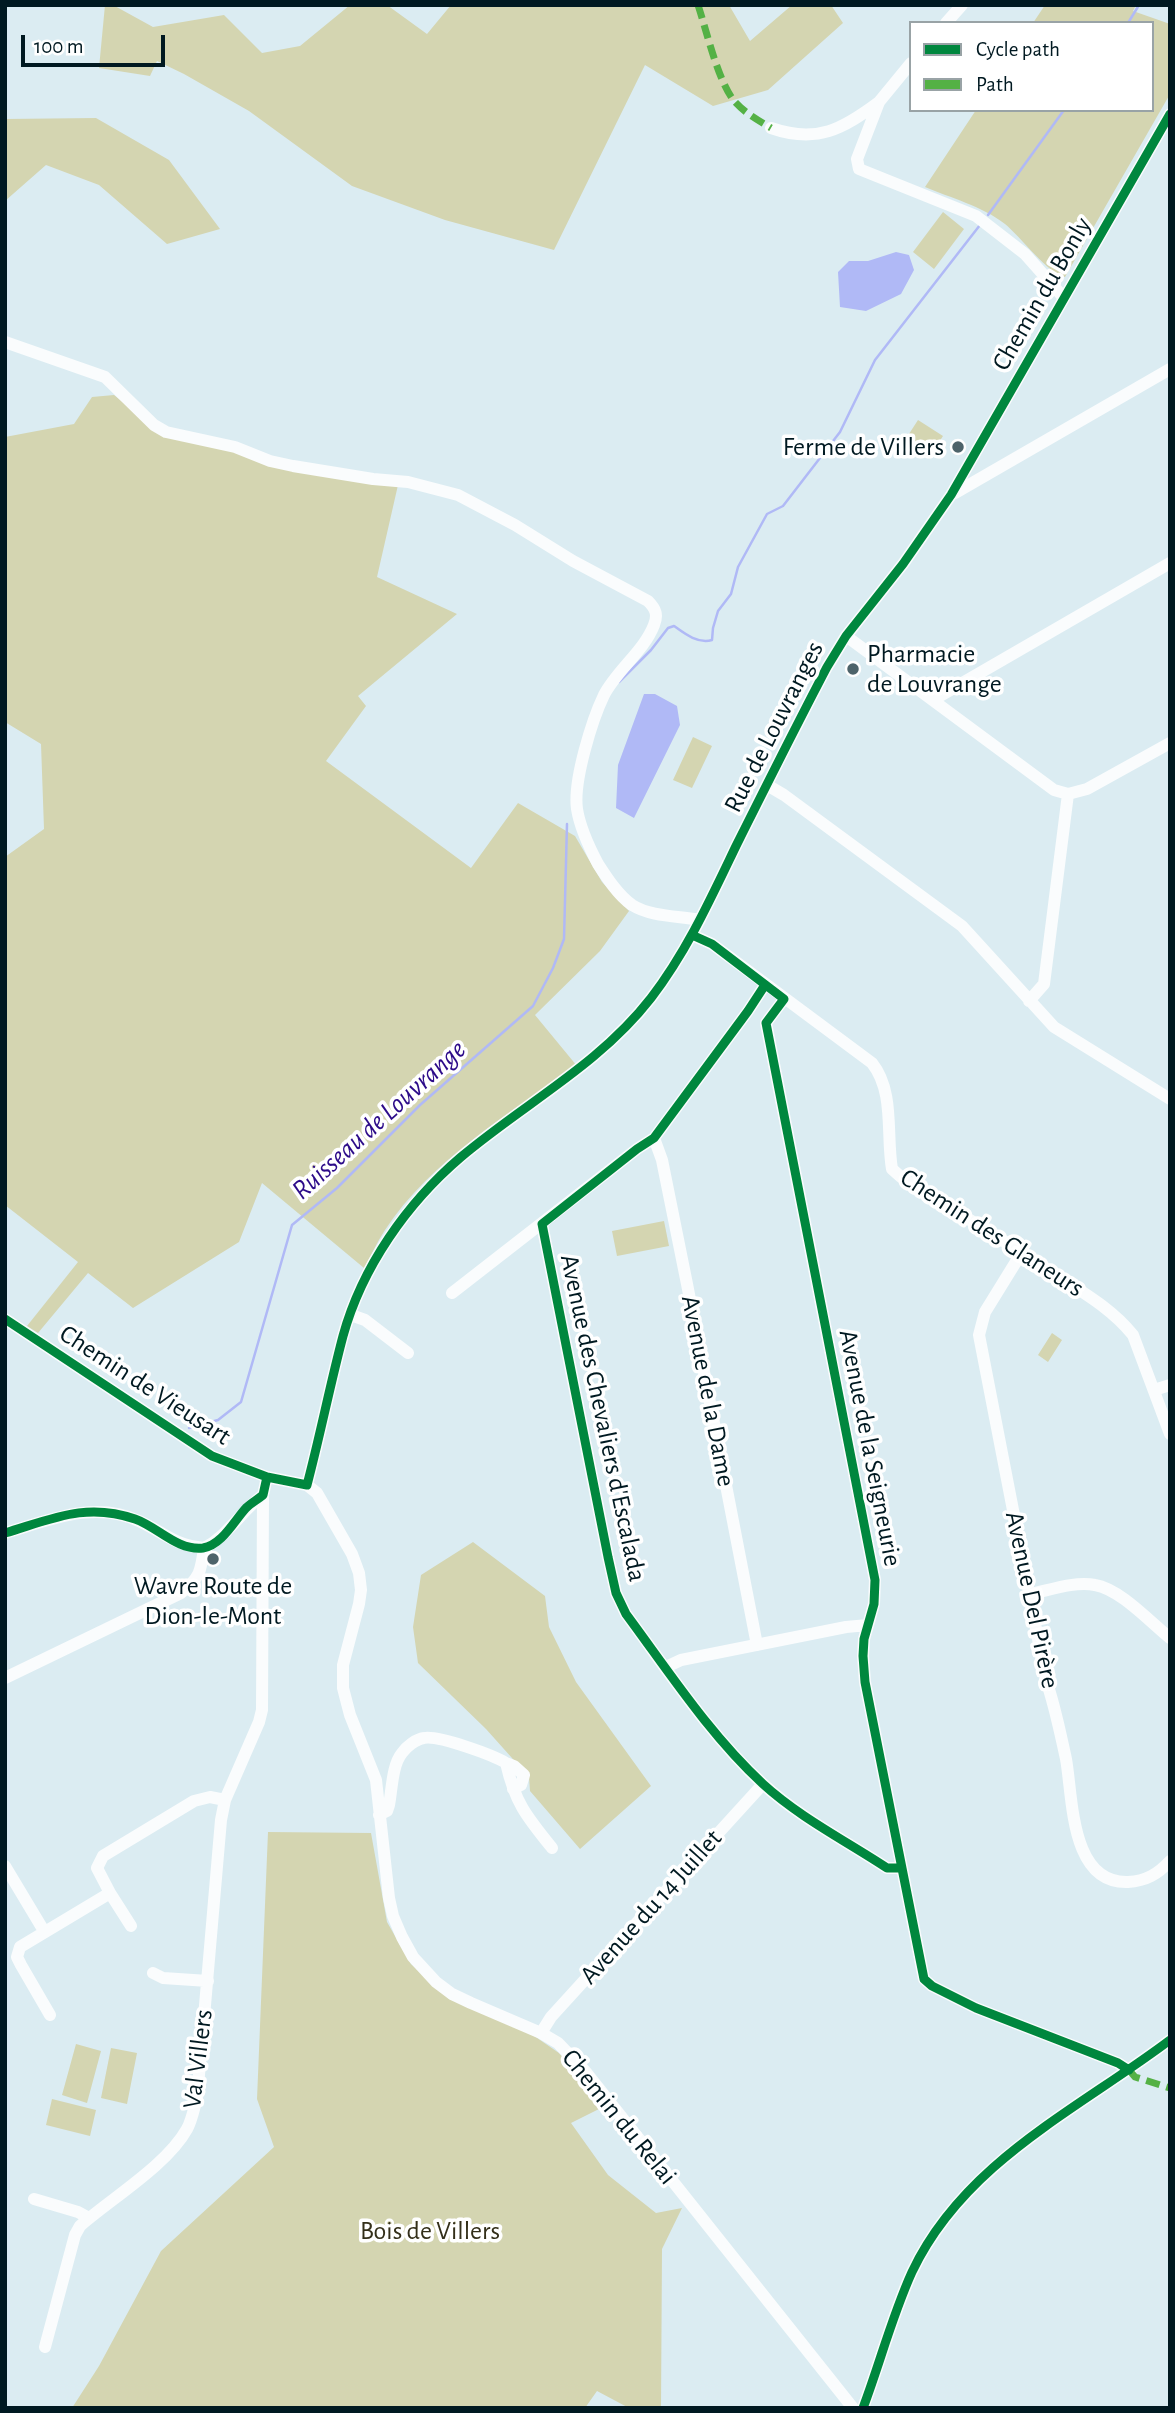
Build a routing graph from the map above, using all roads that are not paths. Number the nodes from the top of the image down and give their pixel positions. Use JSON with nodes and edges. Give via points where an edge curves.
{"nodes":[{"id":1,"x":962,"y":5,"type":"edge"},
{"id":2,"x":948,"y":21,"type":"edge"},
{"id":3,"x":909,"y":65,"type":"edge"},
{"id":4,"x":879,"y":102,"type":"junction"},
{"id":5,"x":1170,"y":114,"type":"edge"},
{"id":6,"x":771,"y":128,"type":"dead end"},
{"id":7,"x":1064,"y":298,"type":"junction"},
{"id":8,"x":5,"y":342,"type":"edge"},
{"id":9,"x":1170,"y":369,"type":"edge"},
{"id":10,"x":951,"y":495,"type":"junction"},
{"id":11,"x":1170,"y":563,"type":"edge"},
{"id":12,"x":845,"y":636,"type":"junction"},
{"id":13,"x":933,"y":700,"type":"junction"},
{"id":14,"x":1170,"y":743,"type":"edge"},
{"id":15,"x":766,"y":785,"type":"junction"},
{"id":16,"x":1068,"y":793,"type":"junction"},
{"id":17,"x":700,"y":920,"type":"junction"},
{"id":18,"x":692,"y":935,"type":"junction"},
{"id":19,"x":765,"y":985,"type":"junction"},
{"id":20,"x":784,"y":999,"type":"junction"},
{"id":21,"x":1029,"y":1001,"type":"junction"},
{"id":22,"x":748,"y":1011,"type":"junction"},
{"id":23,"x":766,"y":1023,"type":"junction"},
{"id":24,"x":1170,"y":1099,"type":"edge"},
{"id":25,"x":654,"y":1138,"type":"junction"},
{"id":26,"x":541,"y":1224,"type":"junction"},
{"id":27,"x":1022,"y":1252,"type":"junction"},
{"id":28,"x":452,"y":1293,"type":"dead end"},
{"id":29,"x":351,"y":1315,"type":"junction"},
{"id":30,"x":5,"y":1318,"type":"edge"},
{"id":31,"x":408,"y":1353,"type":"dead end"},
{"id":32,"x":1170,"y":1385,"type":"edge"},
{"id":33,"x":1154,"y":1390,"type":"junction"},
{"id":34,"x":1170,"y":1434,"type":"edge"},
{"id":35,"x":267,"y":1478,"type":"junction"},
{"id":36,"x":307,"y":1485,"type":"junction"},
{"id":37,"x":263,"y":1495,"type":"junction"},
{"id":38,"x":5,"y":1533,"type":"edge"},
{"id":39,"x":204,"y":1548,"type":"junction"},
{"id":40,"x":1031,"y":1594,"type":"junction"},
{"id":41,"x":868,"y":1625,"type":"junction"},
{"id":42,"x":1170,"y":1638,"type":"edge"},
{"id":43,"x":757,"y":1645,"type":"junction"},
{"id":44,"x":666,"y":1667,"type":"junction"},
{"id":45,"x":5,"y":1678,"type":"edge"},
{"id":46,"x":763,"y":1784,"type":"junction"},
{"id":47,"x":225,"y":1800,"type":"junction"},
{"id":48,"x":379,"y":1815,"type":"junction"},
{"id":49,"x":552,"y":1848,"type":"dead end"},
{"id":50,"x":1170,"y":1861,"type":"edge"},
{"id":51,"x":5,"y":1866,"type":"edge"},
{"id":52,"x":902,"y":1868,"type":"junction"},
{"id":53,"x":110,"y":1893,"type":"junction"},
{"id":54,"x":131,"y":1926,"type":"dead end"},
{"id":55,"x":44,"y":1931,"type":"junction"},
{"id":56,"x":153,"y":1973,"type":"dead end"},
{"id":57,"x":208,"y":1982,"type":"junction"},
{"id":58,"x":50,"y":2015,"type":"dead end"},
{"id":59,"x":541,"y":2033,"type":"junction"},
{"id":60,"x":1170,"y":2040,"type":"edge"},
{"id":61,"x":1129,"y":2070,"type":"junction"},
{"id":62,"x":34,"y":2199,"type":"dead end"},
{"id":63,"x":89,"y":2218,"type":"junction"},
{"id":64,"x":45,"y":2347,"type":"dead end"},
{"id":65,"x":853,"y":2408,"type":"edge"},
{"id":66,"x":863,"y":2408,"type":"edge"}],
"edges":[{"from":1,"to":2,"type":"street"},
{"from":3,"to":4,"type":"street"},
{"from":4,"to":6,"type":"street","via":[[829,132],[799,134]]},
{"from":4,"to":7,"type":"street","via":[[857,159],[859,169],[976,216],[1025,254]]},
{"from":5,"to":7,"type":"street","name":"Chemin du Bonly"},
{"from":7,"to":10,"type":"street","name":"Chemin du Bonly"},
{"from":8,"to":17,"type":"street","via":[[104,377],[166,432],[226,444],[293,466],[408,482],[458,495],[648,601],[657,614],[654,624],[597,711],[580,774],[577,806],[592,852],[625,899],[642,910]]},
{"from":9,"to":10,"type":"street","name":"Rue de Louvranges"},
{"from":10,"to":12,"type":"street","name":"Rue de Louvranges"},
{"from":11,"to":13,"type":"street"},
{"from":12,"to":13,"type":"street"},
{"from":12,"to":15,"type":"street","name":"Rue de Louvranges"},
{"from":13,"to":16,"type":"street","via":[[1054,790]]},
{"from":14,"to":16,"type":"street","via":[[1087,789]]},
{"from":15,"to":17,"type":"street","name":"Rue de Louvranges"},
{"from":15,"to":21,"type":"street","via":[[962,926]]},
{"from":16,"to":21,"type":"street","via":[[1044,984]]},
{"from":17,"to":18,"type":"street","name":"Rue de Louvranges"},
{"from":18,"to":19,"type":"street","name":"Chemin des Glaneurs","via":[[712,944]]},
{"from":18,"to":29,"type":"street","name":"Rue de Louvranges","via":[[617,1037],[460,1158],[423,1194],[393,1232]]},
{"from":19,"to":20,"type":"street","name":"Chemin des Glaneurs"},
{"from":19,"to":22,"type":"street"},
{"from":20,"to":23,"type":"street"},
{"from":20,"to":27,"type":"street","name":"Chemin des Glaneurs","via":[[873,1063],[881,1074],[892,1169]]},
{"from":21,"to":24,"type":"street","via":[[1054,1027]]},
{"from":22,"to":23,"type":"street"},
{"from":22,"to":25,"type":"street"},
{"from":23,"to":41,"type":"street","name":"Avenue de la Seigneurie","via":[[875,1580]]},
{"from":25,"to":26,"type":"street"},
{"from":25,"to":43,"type":"street","name":"Avenue de la Dame"},
{"from":26,"to":28,"type":"street"},
{"from":26,"to":44,"type":"street","name":"Avenue des Chevaliers d'Escalada","via":[[616,1593]]},
{"from":27,"to":33,"type":"street","name":"Chemin des Glaneurs","via":[[1122,1322],[1132,1335]]},
{"from":27,"to":40,"type":"street","name":"Avenue Del Pirère","via":[[985,1312],[979,1335]]},
{"from":29,"to":31,"type":"street","via":[[365,1320]]},
{"from":29,"to":36,"type":"street","name":"Rue de Louvranges"},
{"from":30,"to":35,"type":"street","name":"Chemin de Vieusart","via":[[197,1447]]},
{"from":32,"to":33,"type":"street"},
{"from":33,"to":34,"type":"street","name":"Chemin des Glaneurs"},
{"from":35,"to":36,"type":"street","name":"Chemin de Vieusart"},
{"from":35,"to":37,"type":"street","name":"Val Villers"},
{"from":36,"to":48,"type":"street","name":"Chemin du Relai","via":[[317,1493],[359,1573],[361,1590],[343,1665],[343,1688],[376,1780]]},
{"from":37,"to":39,"type":"street"},
{"from":37,"to":47,"type":"street","name":"Val Villers","via":[[263,1697],[259,1723]]},
{"from":38,"to":39,"type":"street","via":[[72,1513],[100,1510],[137,1520],[179,1544]]},
{"from":39,"to":45,"type":"street","via":[[195,1581],[181,1592]]},
{"from":40,"to":42,"type":"street","via":[[1093,1584],[1111,1590]]},
{"from":40,"to":50,"type":"street","name":"Avenue Del Pirère","via":[[1081,1847],[1098,1873],[1124,1882],[1142,1881]]},
{"from":41,"to":43,"type":"street"},
{"from":41,"to":52,"type":"street","name":"Avenue de la Seigneurie","via":[[863,1656],[866,1682]]},
{"from":43,"to":44,"type":"street"},
{"from":44,"to":46,"type":"street","name":"Avenue des Chevaliers d'Escalada","via":[[726,1745]]},
{"from":46,"to":52,"type":"street","name":"Avenue des Chevaliers d'Escalada","via":[[887,1868]]},
{"from":46,"to":59,"type":"street","name":"Avenue du 14 Juillet"},
{"from":47,"to":53,"type":"street","via":[[194,1801],[103,1856],[97,1868]]},
{"from":47,"to":57,"type":"street","name":"Val Villers"},
{"from":48,"to":49,"type":"street","via":[[387,1811],[401,1753],[423,1738],[440,1739],[514,1766],[524,1775],[521,1785],[513,1789],[529,1820]]},
{"from":48,"to":59,"type":"street","name":"Chemin du Relai","via":[[393,1916],[413,1957],[452,1994]]},
{"from":51,"to":55,"type":"street"},
{"from":52,"to":61,"type":"street","name":"Avenue de la Seigneurie","via":[[924,1979],[976,2008]]},
{"from":53,"to":54,"type":"street"},
{"from":53,"to":55,"type":"street"},
{"from":55,"to":58,"type":"street","via":[[20,1947],[17,1957]]},
{"from":56,"to":57,"type":"street","name":"Val Villers"},
{"from":57,"to":63,"type":"street","name":"Val Villers","via":[[197,2098],[186,2130],[164,2157]]},
{"from":59,"to":65,"type":"street","name":"Chemin du Relai","via":[[558,2043],[584,2071]]},
{"from":60,"to":61,"type":"street"},
{"from":61,"to":66,"type":"street","via":[[1021,2143],[963,2195],[912,2272]]},
{"from":62,"to":63,"type":"street"},
{"from":63,"to":64,"type":"street","name":"Val Villers","via":[[75,2235]]}]}
